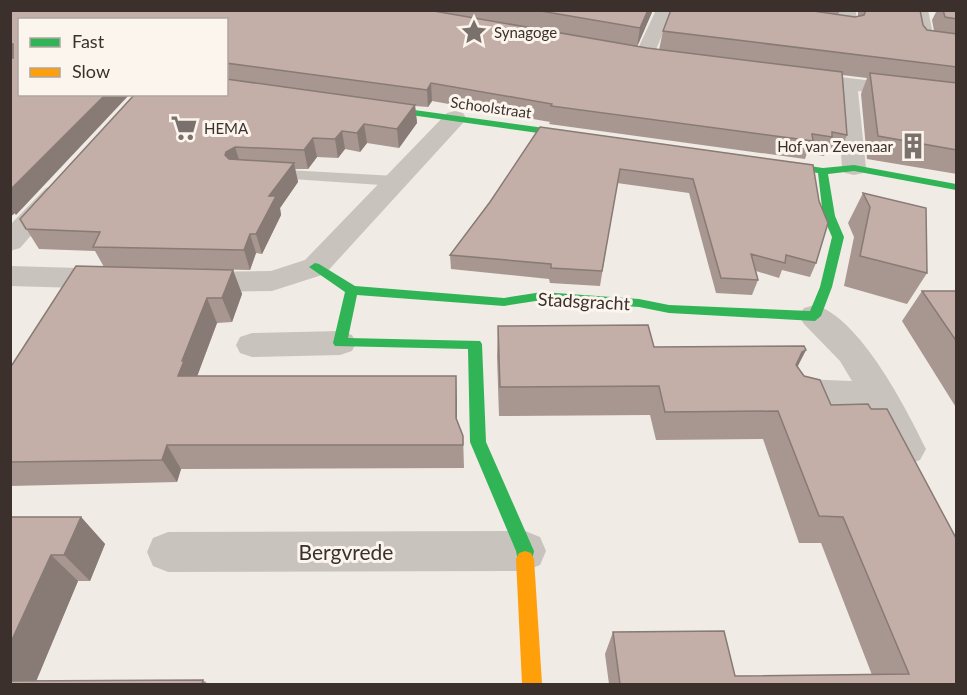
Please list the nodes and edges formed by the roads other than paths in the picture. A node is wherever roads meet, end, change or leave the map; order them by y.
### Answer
1 (665, 10) edge
2 (847, 10) edge
3 (919, 12) edge
4 (773, 13) edge
5 (957, 48) edge
6 (621, 53) edge
7 (644, 57) junction
8 (666, 60) edge
9 (779, 75) edge
10 (848, 84) junction
11 (957, 97) edge
12 (352, 104) edge
13 (454, 118) junction
14 (595, 138) edge
15 (759, 162) edge
16 (854, 168) junction
17 (823, 171) junction
18 (253, 173) edge
19 (67, 180) edge
20 (396, 181) junction
21 (957, 187) edge
22 (10, 242) edge
23 (315, 267) junction
24 (10, 276) edge
25 (71, 278) junction
26 (352, 290) junction
27 (53, 306) edge
28 (815, 316) junction
29 (340, 343) junction
30 (252, 345) dead end
31 (801, 393) edge
32 (879, 395) junction
33 (922, 481) edge
34 (525, 551) junction
35 (168, 552) dead end
36 (532, 684) edge

1 - 7 street
2 - 4 street
3 - 5 street
6 - 7 street
7 - 8 street
9 - 10 street
10 - 11 street
10 - 16 street
12 - 13 street, Schoolstraat
13 - 14 street, Schoolstraat
13 - 20 street
15 - 17 street
16 - 17 street
16 - 21 street
17 - 28 street
18 - 20 lane
19 - 22 street
20 - 23 street
23 - 25 street
23 - 26 street, Stadsgracht
24 - 25 street
25 - 27 street
26 - 28 street, Stadsgracht
26 - 29 street
28 - 32 street
29 - 30 street
29 - 34 street
31 - 32 street
32 - 33 street
34 - 35 street, Bergvrede
34 - 36 street

